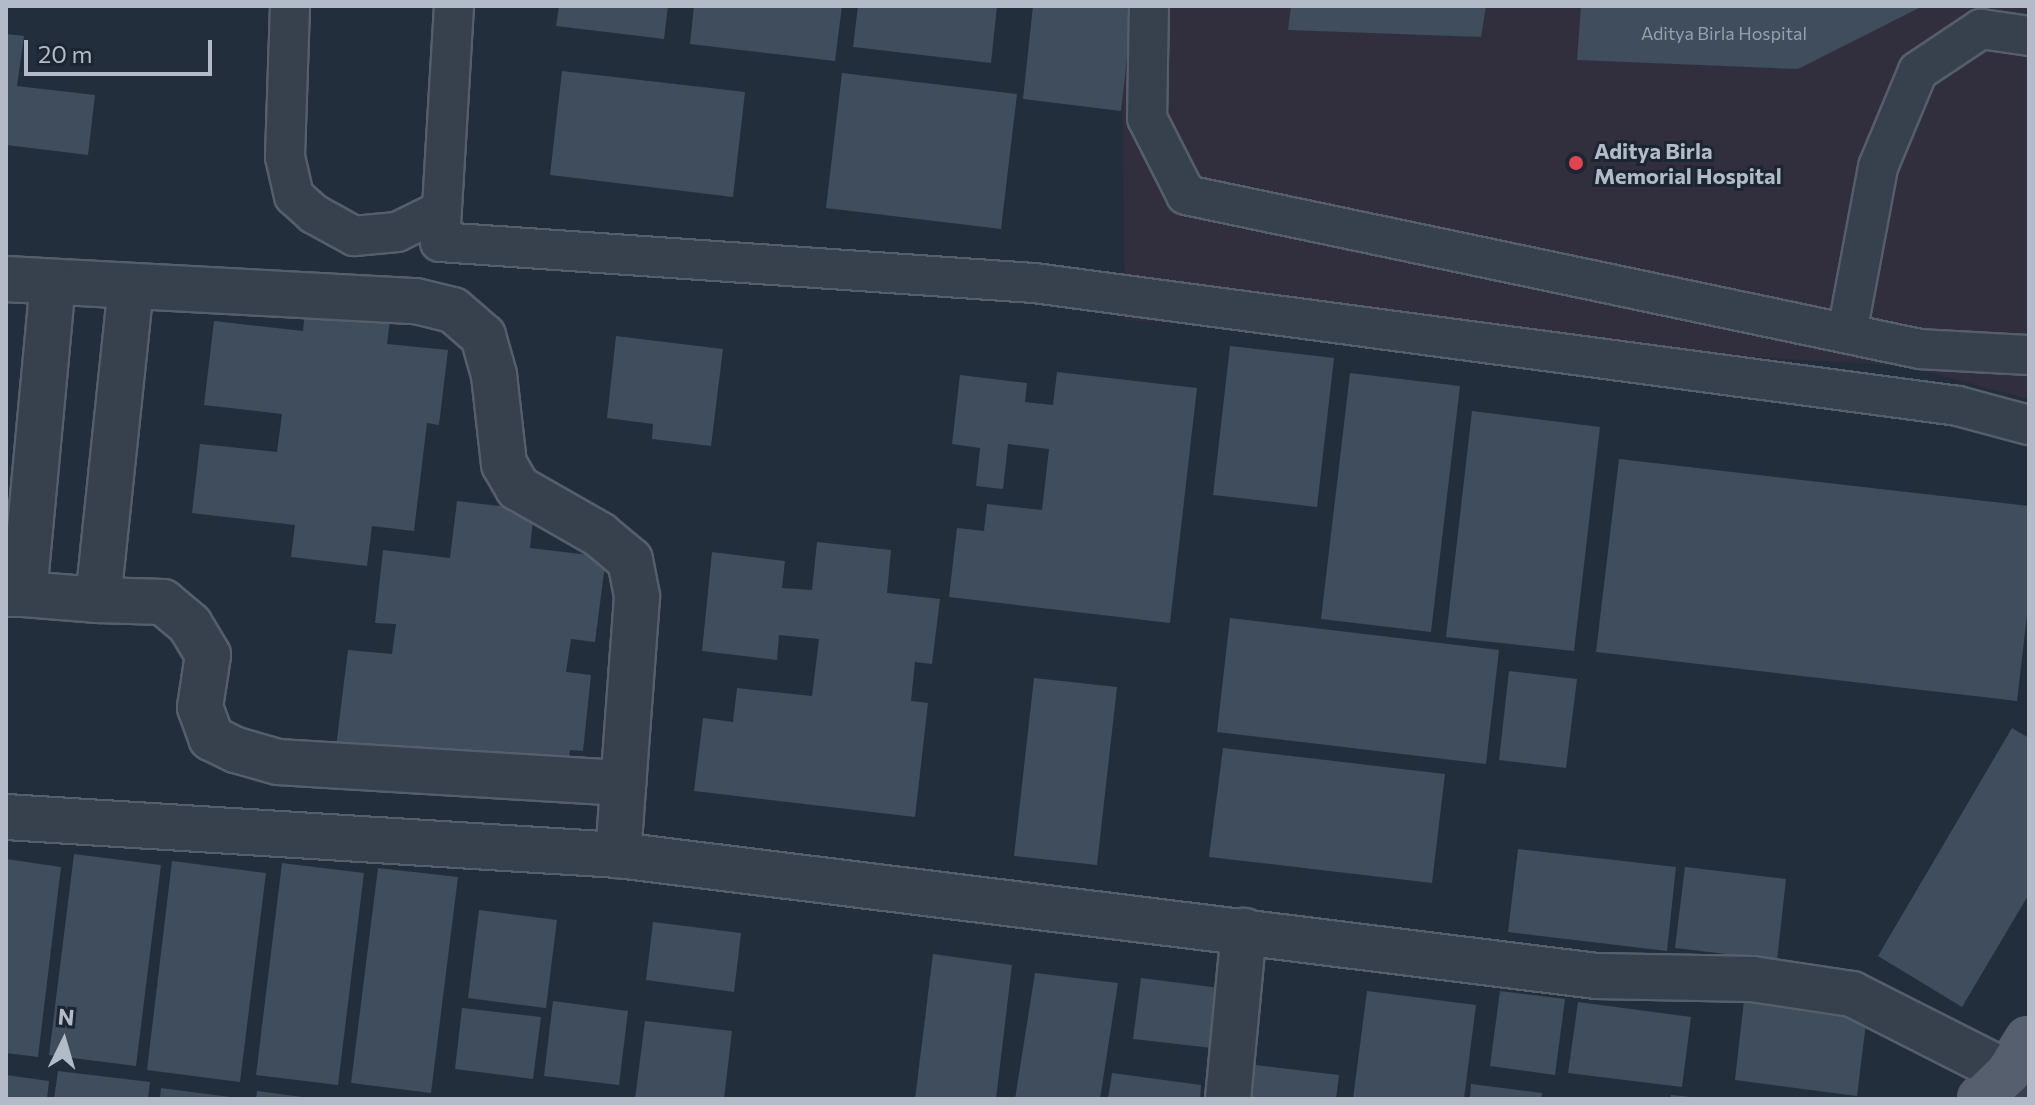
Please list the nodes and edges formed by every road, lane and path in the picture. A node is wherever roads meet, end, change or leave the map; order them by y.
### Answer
1 (290, 6) edge
2 (454, 6) edge
3 (1149, 6) edge
4 (2029, 36) edge
5 (442, 210) junction
6 (6, 279) edge
7 (53, 282) junction
8 (131, 287) junction
9 (1847, 333) junction
10 (2029, 355) edge
11 (2029, 425) edge
12 (15, 594) edge
13 (98, 600) junction
14 (623, 783) junction
15 (6, 817) edge
16 (618, 855) junction
17 (1244, 931) junction
18 (2012, 1075) edge
19 (1228, 1099) edge

1 - 5 lane
2 - 5 lane
3 - 9 lane
4 - 9 lane
5 - 11 lane
6 - 7 street
7 - 8 street
7 - 12 street
8 - 13 street
8 - 14 street
9 - 10 lane
12 - 13 street
13 - 14 street
14 - 16 street
15 - 16 street
16 - 17 street
17 - 18 street
17 - 19 street

